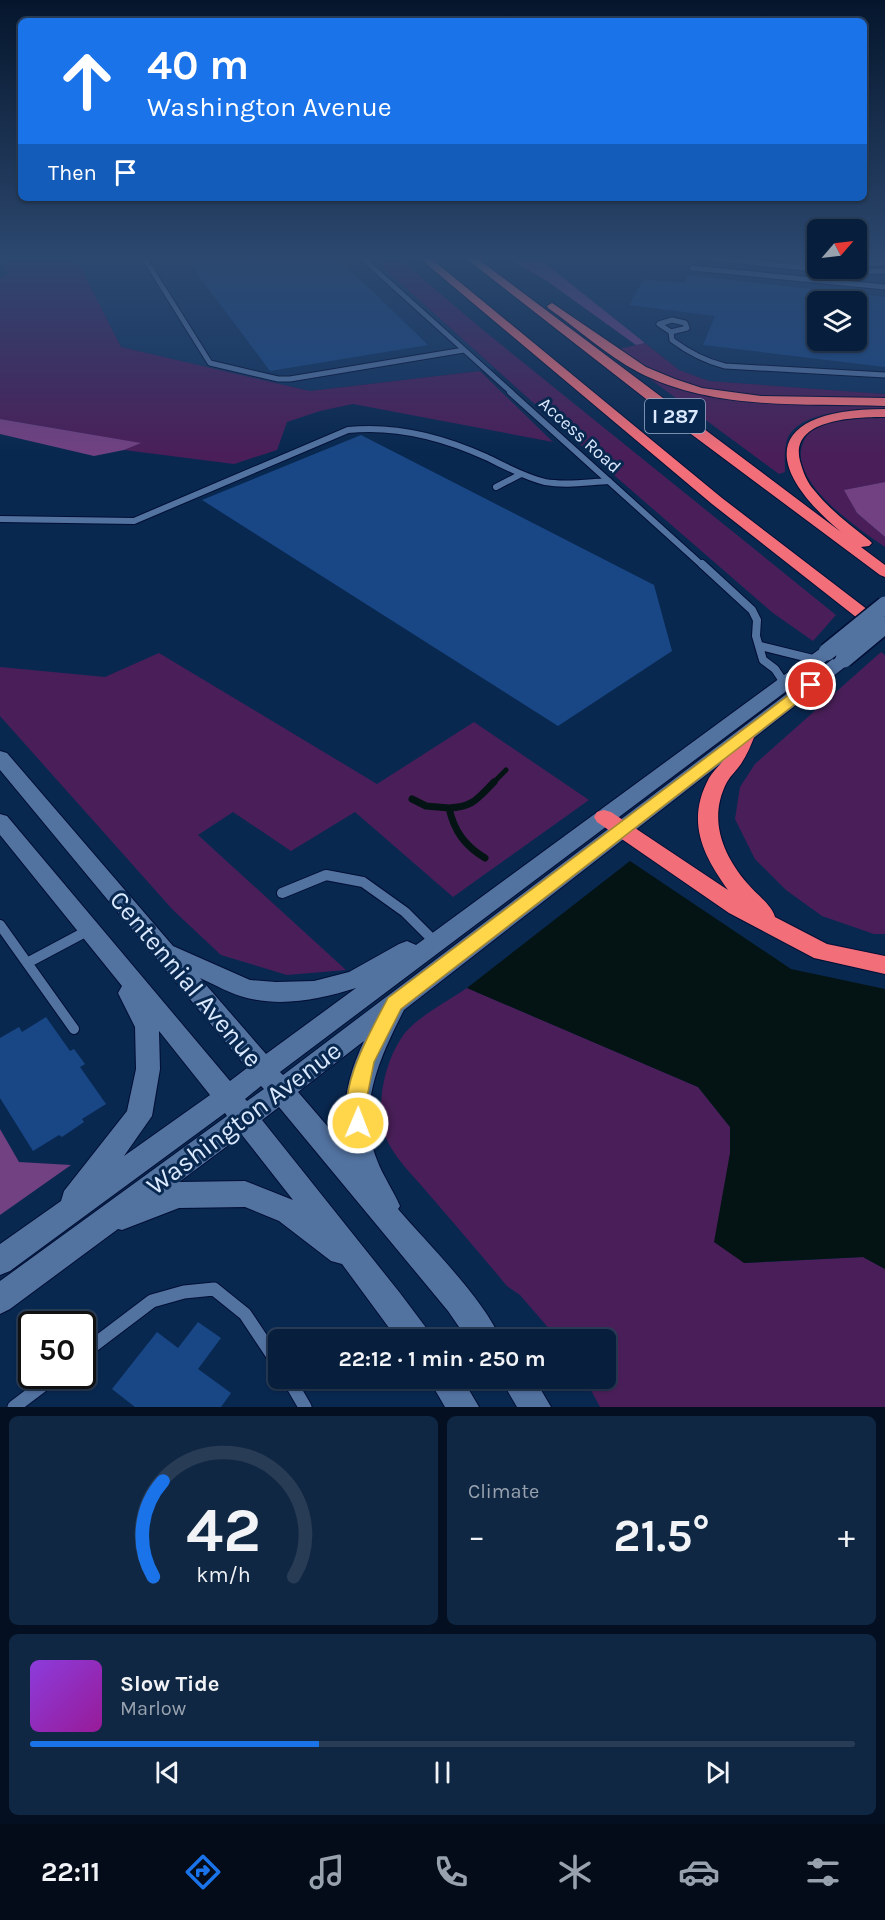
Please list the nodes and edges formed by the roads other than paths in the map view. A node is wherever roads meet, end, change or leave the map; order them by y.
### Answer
1 (184, 322) edge
2 (433, 322) edge
3 (501, 322) edge
4 (554, 322) edge
5 (574, 322) edge
6 (665, 322) edge
7 (677, 322) edge
8 (671, 332) junction
9 (464, 350) junction
10 (885, 375) edge
11 (885, 402) edge
12 (885, 413) edge
13 (522, 474) junction
14 (609, 481) junction
15 (496, 487) dead end
16 (0, 519) edge
17 (885, 558) edge
18 (885, 572) edge
19 (885, 605) edge
20 (885, 626) edge
21 (885, 631) edge
22 (760, 646) junction
23 (829, 657) junction
24 (785, 684) junction
25 (746, 735) junction
26 (1, 760) edge
27 (603, 817) junction
28 (0, 821) edge
29 (622, 829) junction
30 (282, 893) dead end
31 (482, 906) junction
32 (0, 924) edge
33 (780, 929) junction
34 (89, 930) junction
35 (430, 937) junction
36 (164, 952) junction
37 (111, 957) junction
38 (27, 963) junction
39 (885, 965) edge
40 (395, 1004) junction
41 (74, 1029) dead end
42 (264, 1070) junction
43 (281, 1091) junction
44 (226, 1098) junction
45 (245, 1118) junction
46 (61, 1218) junction
47 (98, 1227) junction
48 (398, 1229) junction
49 (0, 1262) edge
50 (362, 1266) junction
51 (0, 1299) edge
52 (408, 1329) edge
53 (478, 1329) edge
54 (96, 1343) edge
55 (268, 1348) edge
56 (38, 1389) edge
57 (294, 1389) edge
58 (451, 1389) edge
59 (523, 1389) edge
60 (14, 1407) edge
61 (305, 1407) edge
62 (463, 1407) edge
63 (535, 1407) edge

1 - 9 lane
2 - 9 lane, Access Road
3 - 21 highway, I 287
4 - 18 highway, I 287
5 - 11 highway
6 - 8 lane
7 - 8 lane
8 - 10 lane
9 - 14 lane, Access Road
12 - 17 highway
13 - 14 lane
13 - 15 lane
13 - 16 lane
14 - 22 lane, Access Road
19 - 23 main road, Washington Avenue, bridge
20 - 23 main road, Washington Avenue, bridge
22 - 23 lane
22 - 24 lane, Access Road
23 - 24 main road, Washington Avenue
23 - 25 main road, Washington Avenue
24 - 27 main road, Washington Avenue
25 - 29 main road, Washington Avenue
25 - 33 highway
26 - 36 main road, Centennial Avenue
27 - 29 highway
27 - 31 main road, Washington Avenue
28 - 34 main road, Centennial Avenue
29 - 33 highway
29 - 40 main road, Washington Avenue
30 - 35 lane
31 - 35 main road
31 - 42 main road, Washington Avenue
32 - 38 lane
33 - 39 highway
34 - 37 main road, Centennial Avenue
34 - 38 lane
35 - 36 main road
36 - 42 main road, Centennial Avenue
37 - 44 main road, Centennial Avenue
37 - 46 main road
38 - 41 lane
40 - 43 main road, Washington Avenue
40 - 48 main road
42 - 43 main road, Centennial Avenue
42 - 44 main road, Washington Avenue
43 - 45 main road, Washington Avenue
43 - 48 main road, Centennial Avenue
44 - 45 main road, Centennial Avenue
44 - 46 main road, Washington Avenue
45 - 47 main road, Washington Avenue
45 - 50 main road, Centennial Avenue
46 - 49 main road, Washington Avenue
47 - 50 main road
47 - 51 main road, Washington Avenue
48 - 53 main road, Centennial Avenue
50 - 52 main road, Centennial Avenue
54 - 55 lane
56 - 60 lane
57 - 61 lane
58 - 62 main road
59 - 63 main road

